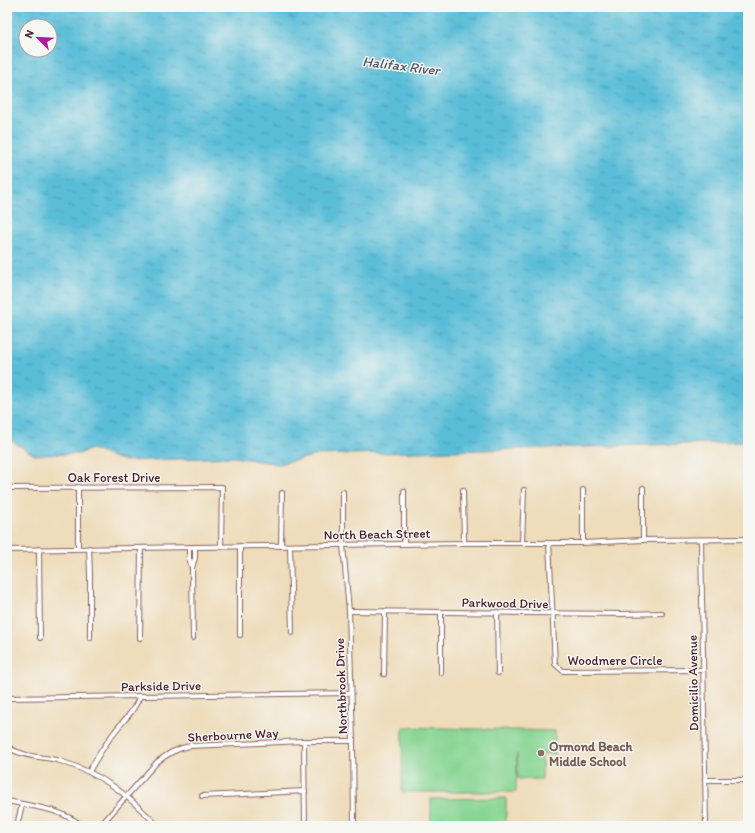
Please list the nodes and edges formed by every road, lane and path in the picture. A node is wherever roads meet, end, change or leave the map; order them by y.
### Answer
1 (7, 488) edge
2 (78, 488) junction
3 (643, 488) dead end
4 (463, 490) dead end
5 (524, 490) dead end
6 (583, 490) dead end
7 (404, 491) dead end
8 (343, 492) dead end
9 (282, 493) dead end
10 (643, 540) junction
11 (701, 540) junction
12 (748, 540) edge
13 (464, 543) junction
14 (522, 543) junction
15 (549, 543) junction
16 (404, 544) junction
17 (583, 544) junction
18 (343, 545) junction
19 (240, 546) junction
20 (281, 546) junction
21 (290, 546) junction
22 (189, 547) junction
23 (196, 547) junction
24 (222, 547) junction
25 (78, 548) junction
26 (89, 548) junction
27 (141, 548) junction
28 (39, 549) junction
29 (7, 550) edge
30 (192, 568) junction
31 (349, 611) junction
32 (385, 611) junction
33 (441, 612) junction
34 (497, 612) junction
35 (552, 613) junction
36 (662, 613) dead end
37 (292, 633) dead end
38 (240, 636) dead end
39 (40, 638) dead end
40 (90, 638) dead end
41 (140, 638) dead end
42 (193, 638) dead end
43 (703, 670) junction
44 (441, 673) dead end
45 (498, 673) dead end
46 (384, 674) dead end
47 (351, 693) junction
48 (140, 696) junction
49 (7, 698) edge
50 (353, 741) junction
51 (304, 742) junction
52 (7, 746) edge
53 (89, 772) junction
54 (706, 780) junction
55 (748, 780) edge
56 (305, 791) junction
57 (127, 796) junction
58 (202, 796) dead end
59 (7, 801) edge
60 (22, 804) junction
61 (17, 826) edge
62 (83, 826) edge
63 (100, 826) edge
64 (158, 826) edge
65 (305, 826) edge
66 (354, 826) edge
67 (706, 826) edge

1 - 2 street, Oak Forest Drive
2 - 24 street, Oak Forest Drive
2 - 25 street
3 - 10 street
4 - 13 street
5 - 14 street
6 - 17 street
7 - 16 street
8 - 18 street, Northbrook Drive
9 - 20 street
10 - 11 street, North Beach Street
10 - 17 street, North Beach Street
11 - 12 street, North Beach Street
11 - 43 street, Domicilio Avenue
13 - 14 street, North Beach Street
13 - 16 street, North Beach Street
14 - 15 street, North Beach Street
15 - 17 street, North Beach Street
15 - 35 street, Woodmere Circle
16 - 18 street, North Beach Street
18 - 21 street, North Beach Street
18 - 31 street, Northbrook Drive
19 - 20 street, North Beach Street
19 - 24 street, North Beach Street
19 - 38 street
20 - 21 street, North Beach Street
21 - 37 street
22 - 23 street, North Beach Street
22 - 27 street, North Beach Street
22 - 30 street
23 - 24 street, North Beach Street
23 - 30 street
25 - 26 street, North Beach Street
25 - 28 street, North Beach Street
26 - 27 street, North Beach Street
26 - 40 street
27 - 41 street
28 - 29 street, North Beach Street
28 - 39 street
30 - 42 street
31 - 32 street, Parkwood Drive
31 - 47 street, Northbrook Drive
32 - 33 street, Parkwood Drive
32 - 46 street
33 - 34 street, Parkwood Drive
33 - 44 street
34 - 35 street, Parkwood Drive
34 - 45 street
35 - 36 street, Parkwood Drive
35 - 43 street, Woodmere Circle
43 - 54 street, Domicilio Avenue
47 - 48 street, Parkside Drive
47 - 50 street, Northbrook Drive
48 - 49 street, Parkside Drive
48 - 53 street
50 - 51 street, Sherbourne Way
50 - 66 street, Northbrook Drive
51 - 56 street
51 - 57 street, Sherbourne Way
52 - 53 street
53 - 57 street
54 - 55 street
54 - 67 street, Domicilio Avenue
56 - 58 street
56 - 65 street
57 - 63 street, Sherbourne Way
57 - 64 street
59 - 60 street
60 - 61 street
60 - 62 street

